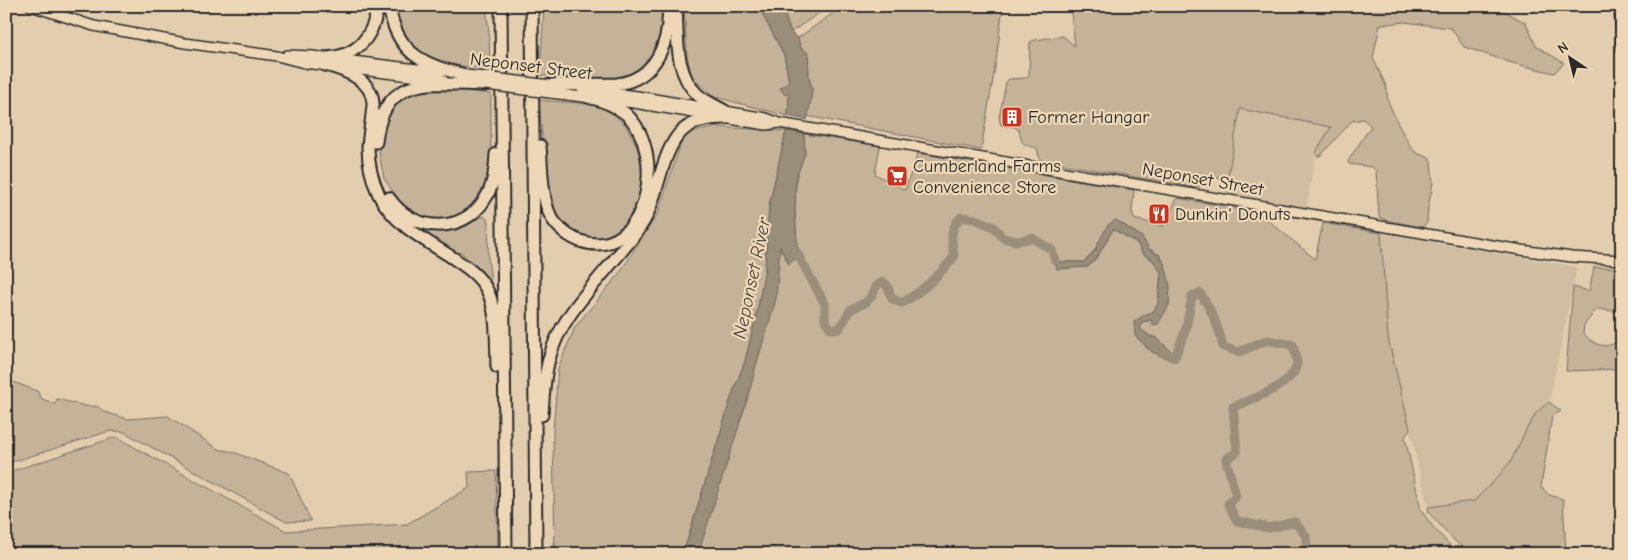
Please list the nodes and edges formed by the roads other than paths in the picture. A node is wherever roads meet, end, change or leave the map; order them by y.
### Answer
1 (31, 6) edge
2 (378, 6) edge
3 (389, 6) edge
4 (494, 6) edge
5 (501, 6) edge
6 (532, 6) edge
7 (538, 6) edge
8 (668, 6) edge
9 (676, 6) edge
10 (1619, 6) edge
11 (532, 32) junction
12 (1622, 49) edge
13 (502, 60) junction
14 (324, 62) junction
15 (462, 74) junction
16 (485, 81) junction
17 (550, 89) junction
18 (533, 94) junction
19 (588, 97) junction
20 (726, 115) junction
21 (502, 123) junction
22 (1622, 260) edge
23 (505, 427) junction
24 (536, 467) junction
25 (506, 554) edge
26 (536, 554) edge

1 - 14 main road, Neponset Street
2 - 14 highway
3 - 15 highway
4 - 13 highway
5 - 13 highway
6 - 11 highway
7 - 11 highway
8 - 17 highway
9 - 20 highway
10 - 12 main road
11 - 18 highway
13 - 21 highway
14 - 15 main road, Neponset Street
14 - 16 main road, Neponset Street
14 - 23 highway
15 - 16 main road, Neponset Street
16 - 17 main road, Neponset Street, bridge
16 - 21 highway
17 - 19 main road, Neponset Street
17 - 20 main road, Neponset Street
18 - 19 highway
18 - 24 highway
19 - 20 main road, Neponset Street
20 - 22 main road, Neponset Street
20 - 24 highway
21 - 23 highway
23 - 25 highway
24 - 26 highway

